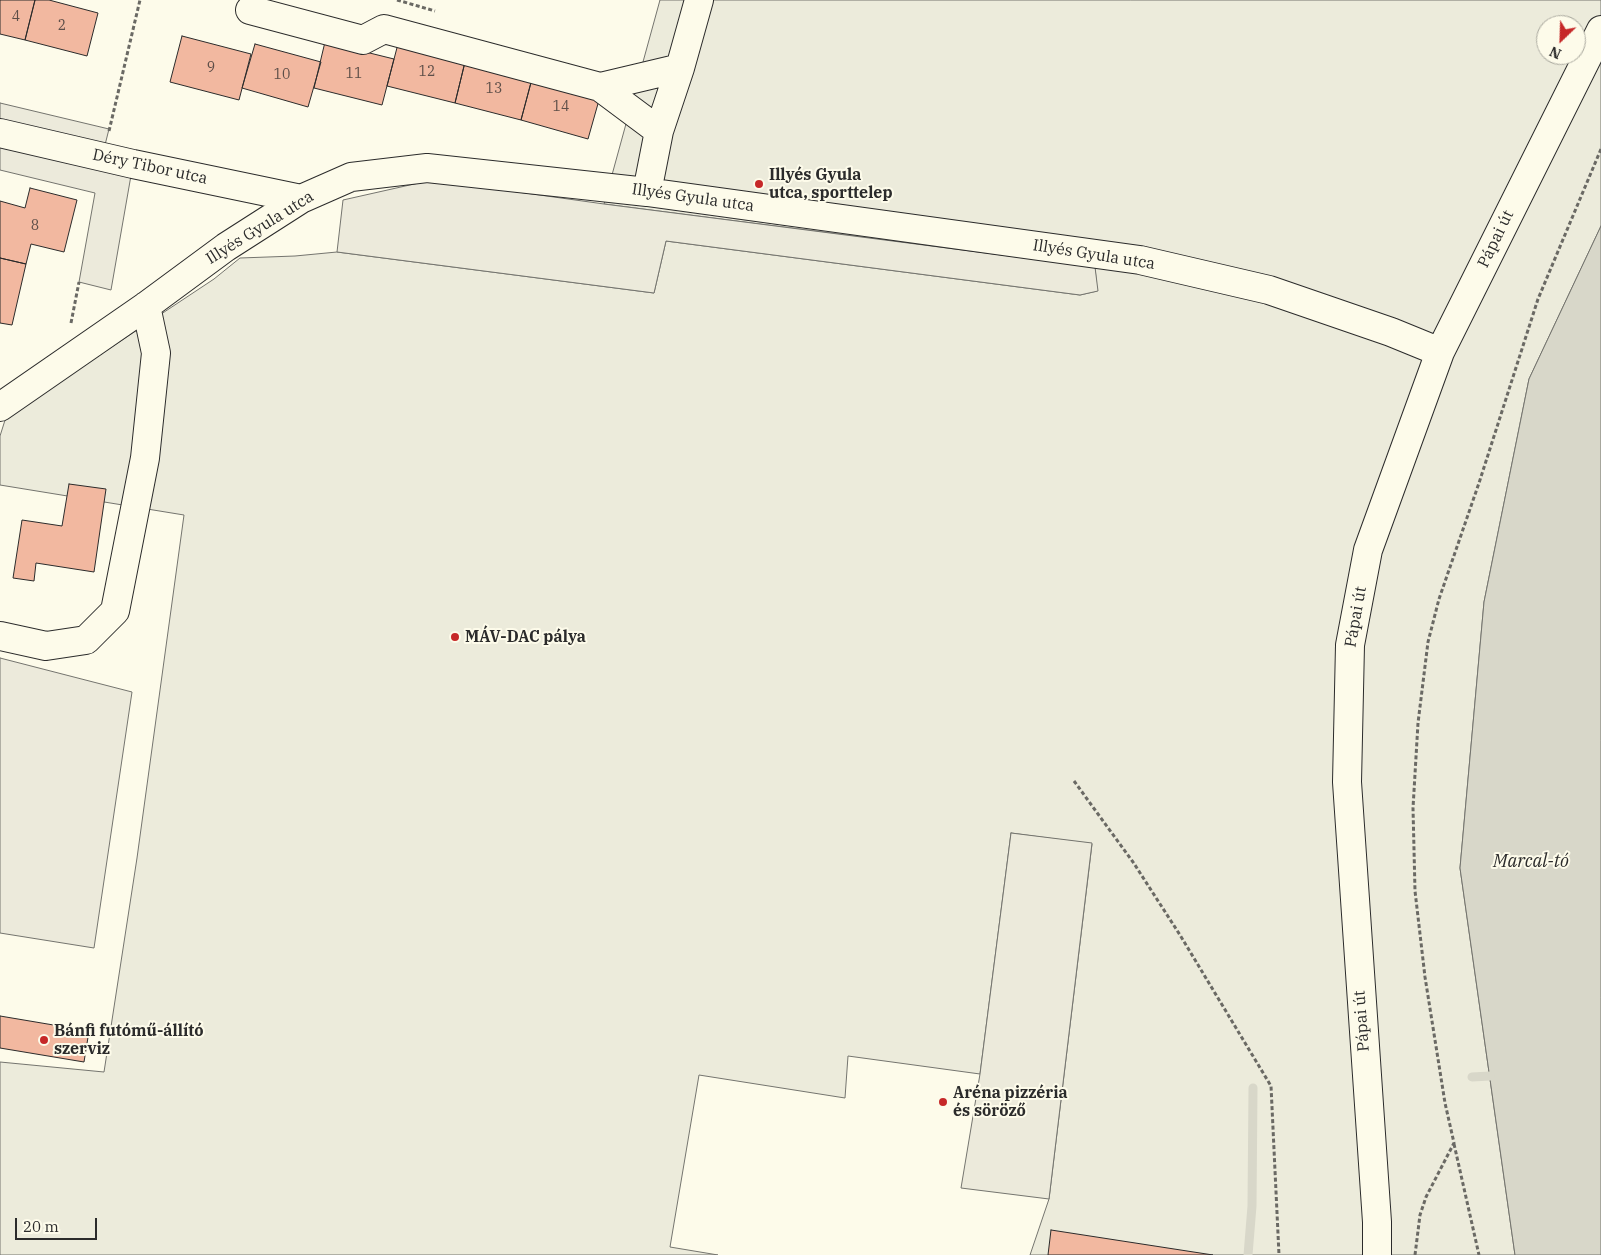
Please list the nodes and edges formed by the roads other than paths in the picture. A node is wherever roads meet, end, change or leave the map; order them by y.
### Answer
1 (700, 0) edge
2 (250, 10) dead end
3 (1601, 30) edge
4 (680, 68) junction
5 (600, 86) junction
6 (659, 131) junction
7 (0, 133) edge
8 (647, 192) junction
9 (301, 199) junction
10 (146, 306) junction
11 (1440, 352) junction
12 (0, 406) edge
13 (0, 636) edge
14 (1377, 1255) edge

1 - 4 street
2 - 5 street
3 - 11 street, Pápai út
4 - 5 street
4 - 6 street
5 - 6 street
6 - 8 street
7 - 9 street, Déry Tibor utca
8 - 9 street, Illyés Gyula utca
8 - 11 street, Illyés Gyula utca
9 - 10 street, Illyés Gyula utca
10 - 12 street, Illyés Gyula utca
10 - 13 street
11 - 14 street, Pápai út

